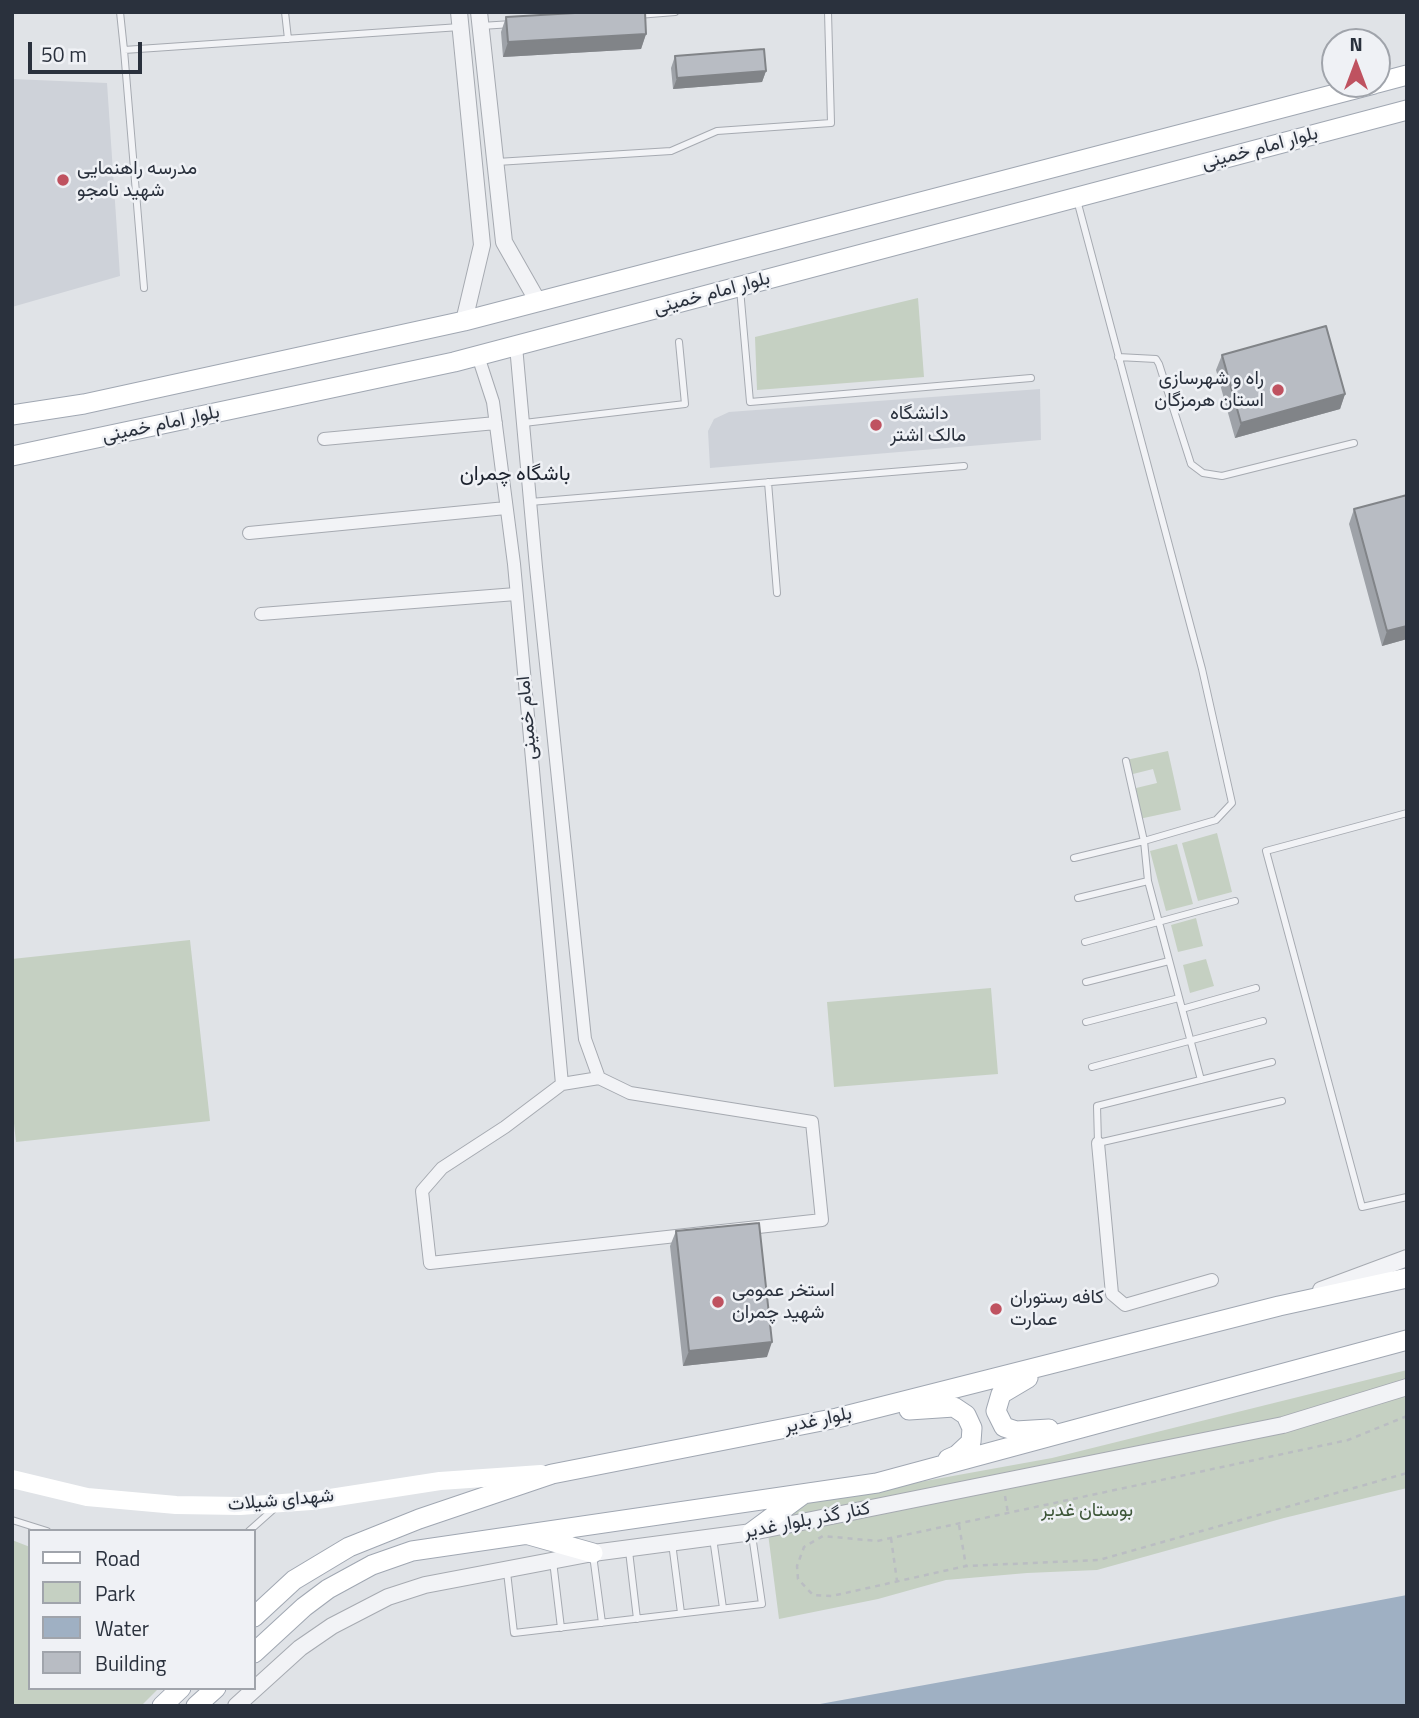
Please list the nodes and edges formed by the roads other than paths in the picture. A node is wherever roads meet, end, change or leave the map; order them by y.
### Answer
1 (120, 12) edge
2 (285, 12) edge
3 (675, 12) edge
4 (828, 12) edge
5 (653, 13) edge
6 (627, 16) edge
7 (480, 19) edge
8 (459, 20) edge
9 (520, 23) edge
10 (288, 39) junction
11 (124, 50) junction
12 (1323, 98) edge
13 (1407, 110) edge
14 (494, 162) junction
15 (474, 163) junction
16 (1066, 166) junction
17 (1077, 198) junction
18 (740, 287) junction
19 (144, 288) dead end
20 (537, 300) junction
21 (464, 321) junction
22 (679, 342) dead end
23 (516, 346) junction
24 (478, 356) junction
25 (1118, 356) junction
26 (1031, 378) dead end
27 (12, 415) edge
28 (496, 423) junction
29 (522, 423) junction
30 (324, 439) dead end
31 (1354, 443) dead end
32 (524, 444) junction
33 (499, 447) junction
34 (12, 456) edge
35 (964, 466) dead end
36 (768, 482) junction
37 (530, 502) junction
38 (506, 508) junction
39 (249, 533) dead end
40 (536, 567) junction
41 (514, 569) junction
42 (777, 593) dead end
43 (516, 594) junction
44 (261, 614) dead end
45 (545, 663) junction
46 (523, 665) junction
47 (1126, 761) dead end
48 (557, 765) junction
49 (533, 769) junction
50 (1407, 813) edge
51 (1143, 841) junction
52 (1074, 858) dead end
53 (568, 864) junction
54 (542, 867) junction
55 (1148, 881) junction
56 (1078, 898) dead end
57 (1235, 901) dead end
58 (1158, 922) junction
59 (1085, 942) dead end
60 (577, 960) junction
61 (1169, 961) junction
62 (552, 963) junction
63 (1086, 982) dead end
64 (1256, 988) dead end
65 (1179, 998) junction
66 (1182, 1009) junction
67 (1263, 1021) dead end
68 (1086, 1022) dead end
69 (1190, 1041) junction
70 (1272, 1062) dead end
71 (1092, 1067) dead end
72 (599, 1078) junction
73 (1200, 1080) junction
74 (562, 1084) junction
75 (1282, 1101) dead end
76 (1098, 1143) junction
77 (1407, 1197) edge
78 (1407, 1258) edge
79 (1407, 1278) edge
80 (1212, 1280) dead end
81 (1279, 1306) junction
82 (1407, 1340) edge
83 (1088, 1356) junction
84 (1407, 1387) edge
85 (855, 1414) junction
86 (1111, 1420) junction
87 (552, 1474) junction
88 (12, 1479) edge
89 (877, 1483) junction
90 (804, 1493) junction
91 (279, 1505) junction
92 (12, 1520) edge
93 (41, 1529) edge
94 (250, 1529) edge
95 (752, 1532) junction
96 (521, 1533) junction
97 (712, 1537) junction
98 (672, 1543) junction
99 (629, 1548) junction
100 (593, 1553) junction
101 (552, 1561) junction
102 (507, 1570) junction
103 (723, 1608) junction
104 (681, 1613) junction
105 (256, 1615) edge
106 (637, 1619) junction
107 (602, 1623) junction
108 (561, 1628) junction
109 (256, 1651) edge
110 (256, 1688) edge
111 (179, 1690) edge
112 (214, 1690) edge
113 (254, 1690) edge
114 (162, 1706) edge
115 (196, 1706) edge
116 (236, 1706) edge

1 - 11 lane
2 - 10 lane
3 - 5 lane
4 - 14 lane
5 - 6 lane
7 - 8 street
7 - 9 lane
7 - 14 street
8 - 10 lane
8 - 15 street
10 - 11 lane
11 - 19 lane
12 - 16 main road, بلوار امام خمینی
13 - 17 main road, بلوار امام خمینی
14 - 15 street
14 - 20 street
15 - 21 street
16 - 17 main road
16 - 20 main road, بلوار امام خمینی
17 - 18 main road, بلوار امام خمینی
17 - 25 lane
18 - 23 main road, بلوار امام خمینی
18 - 26 lane
20 - 21 main road, بلوار امام خمینی
21 - 27 main road, بلوار امام خمینی
22 - 29 lane
23 - 24 main road, بلوار امام خمینی
23 - 29 street
24 - 28 street, امام خمینی
24 - 34 main road, بلوار امام خمینی
25 - 31 lane
25 - 51 lane
28 - 30 street
28 - 33 street, امام خمینی
29 - 32 street
32 - 33 street
32 - 37 street
33 - 38 street, امام خمینی
35 - 36 lane
36 - 37 lane
36 - 42 lane
37 - 40 street
38 - 39 street
38 - 41 street, امام خمینی
40 - 41 street
40 - 45 street
41 - 43 street, امام خمینی
43 - 44 street
43 - 46 street, امام خمینی
45 - 46 street
45 - 48 street
46 - 49 street, امام خمینی
47 - 51 lane
48 - 49 street
48 - 53 street
49 - 54 street, امام خمینی
50 - 77 lane
51 - 52 lane
51 - 55 lane
53 - 54 street
53 - 60 street
54 - 62 street, امام خمینی
55 - 56 lane
55 - 58 lane
57 - 58 lane
58 - 59 lane
58 - 61 lane
60 - 62 street
60 - 72 street
61 - 63 lane
61 - 65 lane
62 - 74 street, امام خمینی
64 - 66 lane
65 - 66 lane
65 - 68 lane
66 - 69 lane
67 - 69 lane
69 - 71 lane
69 - 73 lane
70 - 73 lane
72 - 74 street
72 - 74 street
73 - 76 lane
75 - 76 lane
76 - 80 street
78 - 81 street
79 - 81 main road, بلوار غدیر
81 - 83 main road, بلوار غدیر
82 - 86 main road
83 - 85 main road, بلوار غدیر
83 - 86 main road
84 - 95 street, کنار گذر بلوار غدیر
85 - 87 main road, بلوار غدیر
85 - 89 main road
86 - 89 main road
87 - 91 main road, شهدای شیلات
87 - 105 main road, بلوار غدیر
88 - 91 main road, شهدای شیلات
89 - 90 main road
90 - 95 main road
90 - 96 main road
91 - 94 lane
92 - 93 lane
95 - 97 street, کنار گذر بلوار غدیر
95 - 103 lane
96 - 100 main road
96 - 109 main road
97 - 98 street, کنار گذر بلوار غدیر
97 - 103 lane
98 - 99 street, کنار گذر بلوار غدیر
98 - 104 lane
99 - 100 street, کنار گذر بلوار غدیر
99 - 106 lane
100 - 101 street, کنار گذر بلوار غدیر
100 - 107 lane
101 - 102 street, کنار گذر بلوار غدیر
101 - 108 lane
102 - 108 lane
102 - 110 street, کنار گذر بلوار غدیر
103 - 104 lane
104 - 106 lane
106 - 107 lane
107 - 108 lane
111 - 114 main road
112 - 115 main road
113 - 116 street, کنار گذر بلوار غدیر

